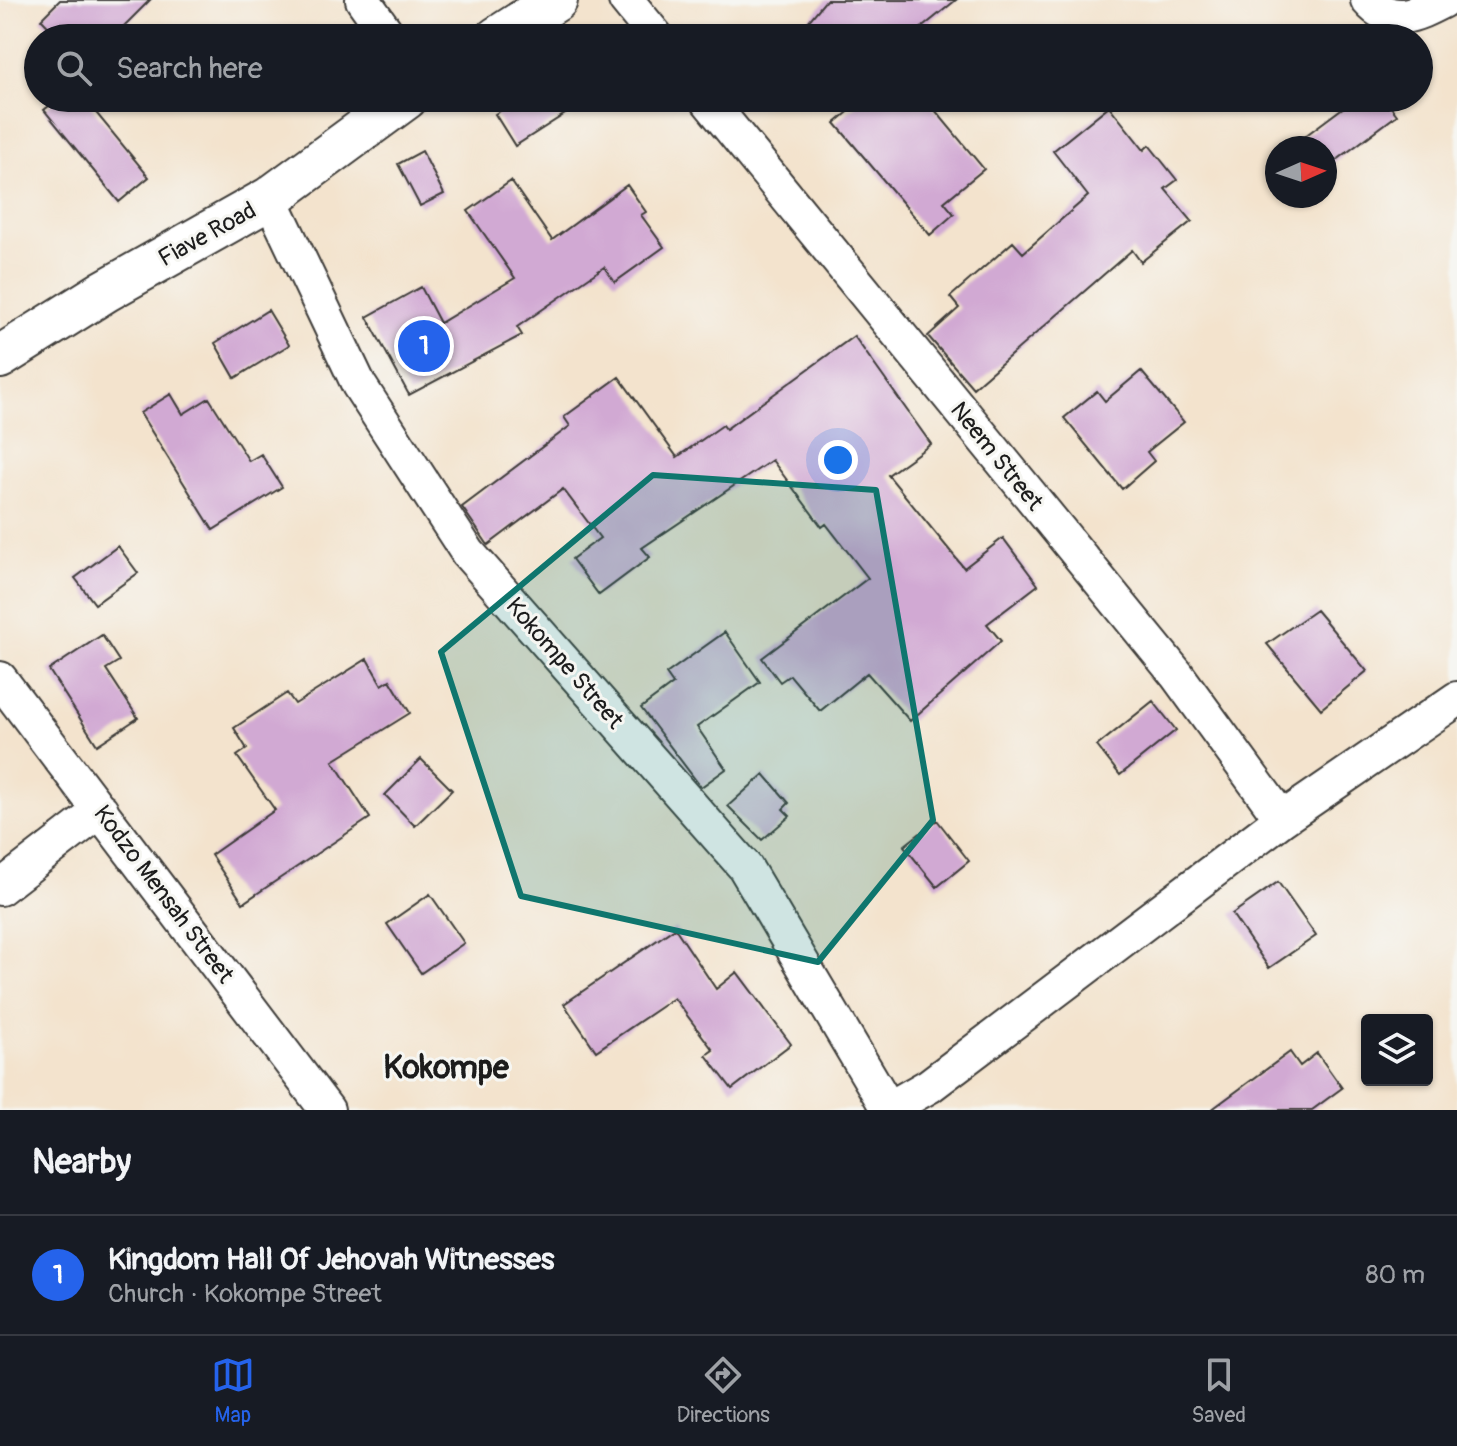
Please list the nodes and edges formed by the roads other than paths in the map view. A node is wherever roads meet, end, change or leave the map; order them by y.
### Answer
1 (363, 0) edge
2 (556, 0) edge
3 (626, 0) edge
4 (1368, 0) edge
5 (1442, 1) edge
6 (380, 24) edge
7 (519, 24) edge
8 (646, 24) edge
9 (387, 112) edge
10 (717, 112) edge
11 (270, 198) junction
12 (0, 357) edge
13 (0, 679) edge
14 (1457, 699) edge
15 (101, 810) junction
16 (1282, 819) junction
17 (0, 888) edge
18 (319, 1107) edge
19 (888, 1110) edge

1 - 6 street
2 - 7 street
3 - 8 street
4 - 5 street
9 - 11 street, Fiave Road
10 - 16 street, Neem Street
11 - 12 street, Fiave Road
11 - 19 street, Kokompe Street
13 - 15 street, Kodzo Mensah Street
14 - 16 street
15 - 17 street
15 - 18 street, Kodzo Mensah Street
16 - 19 street

